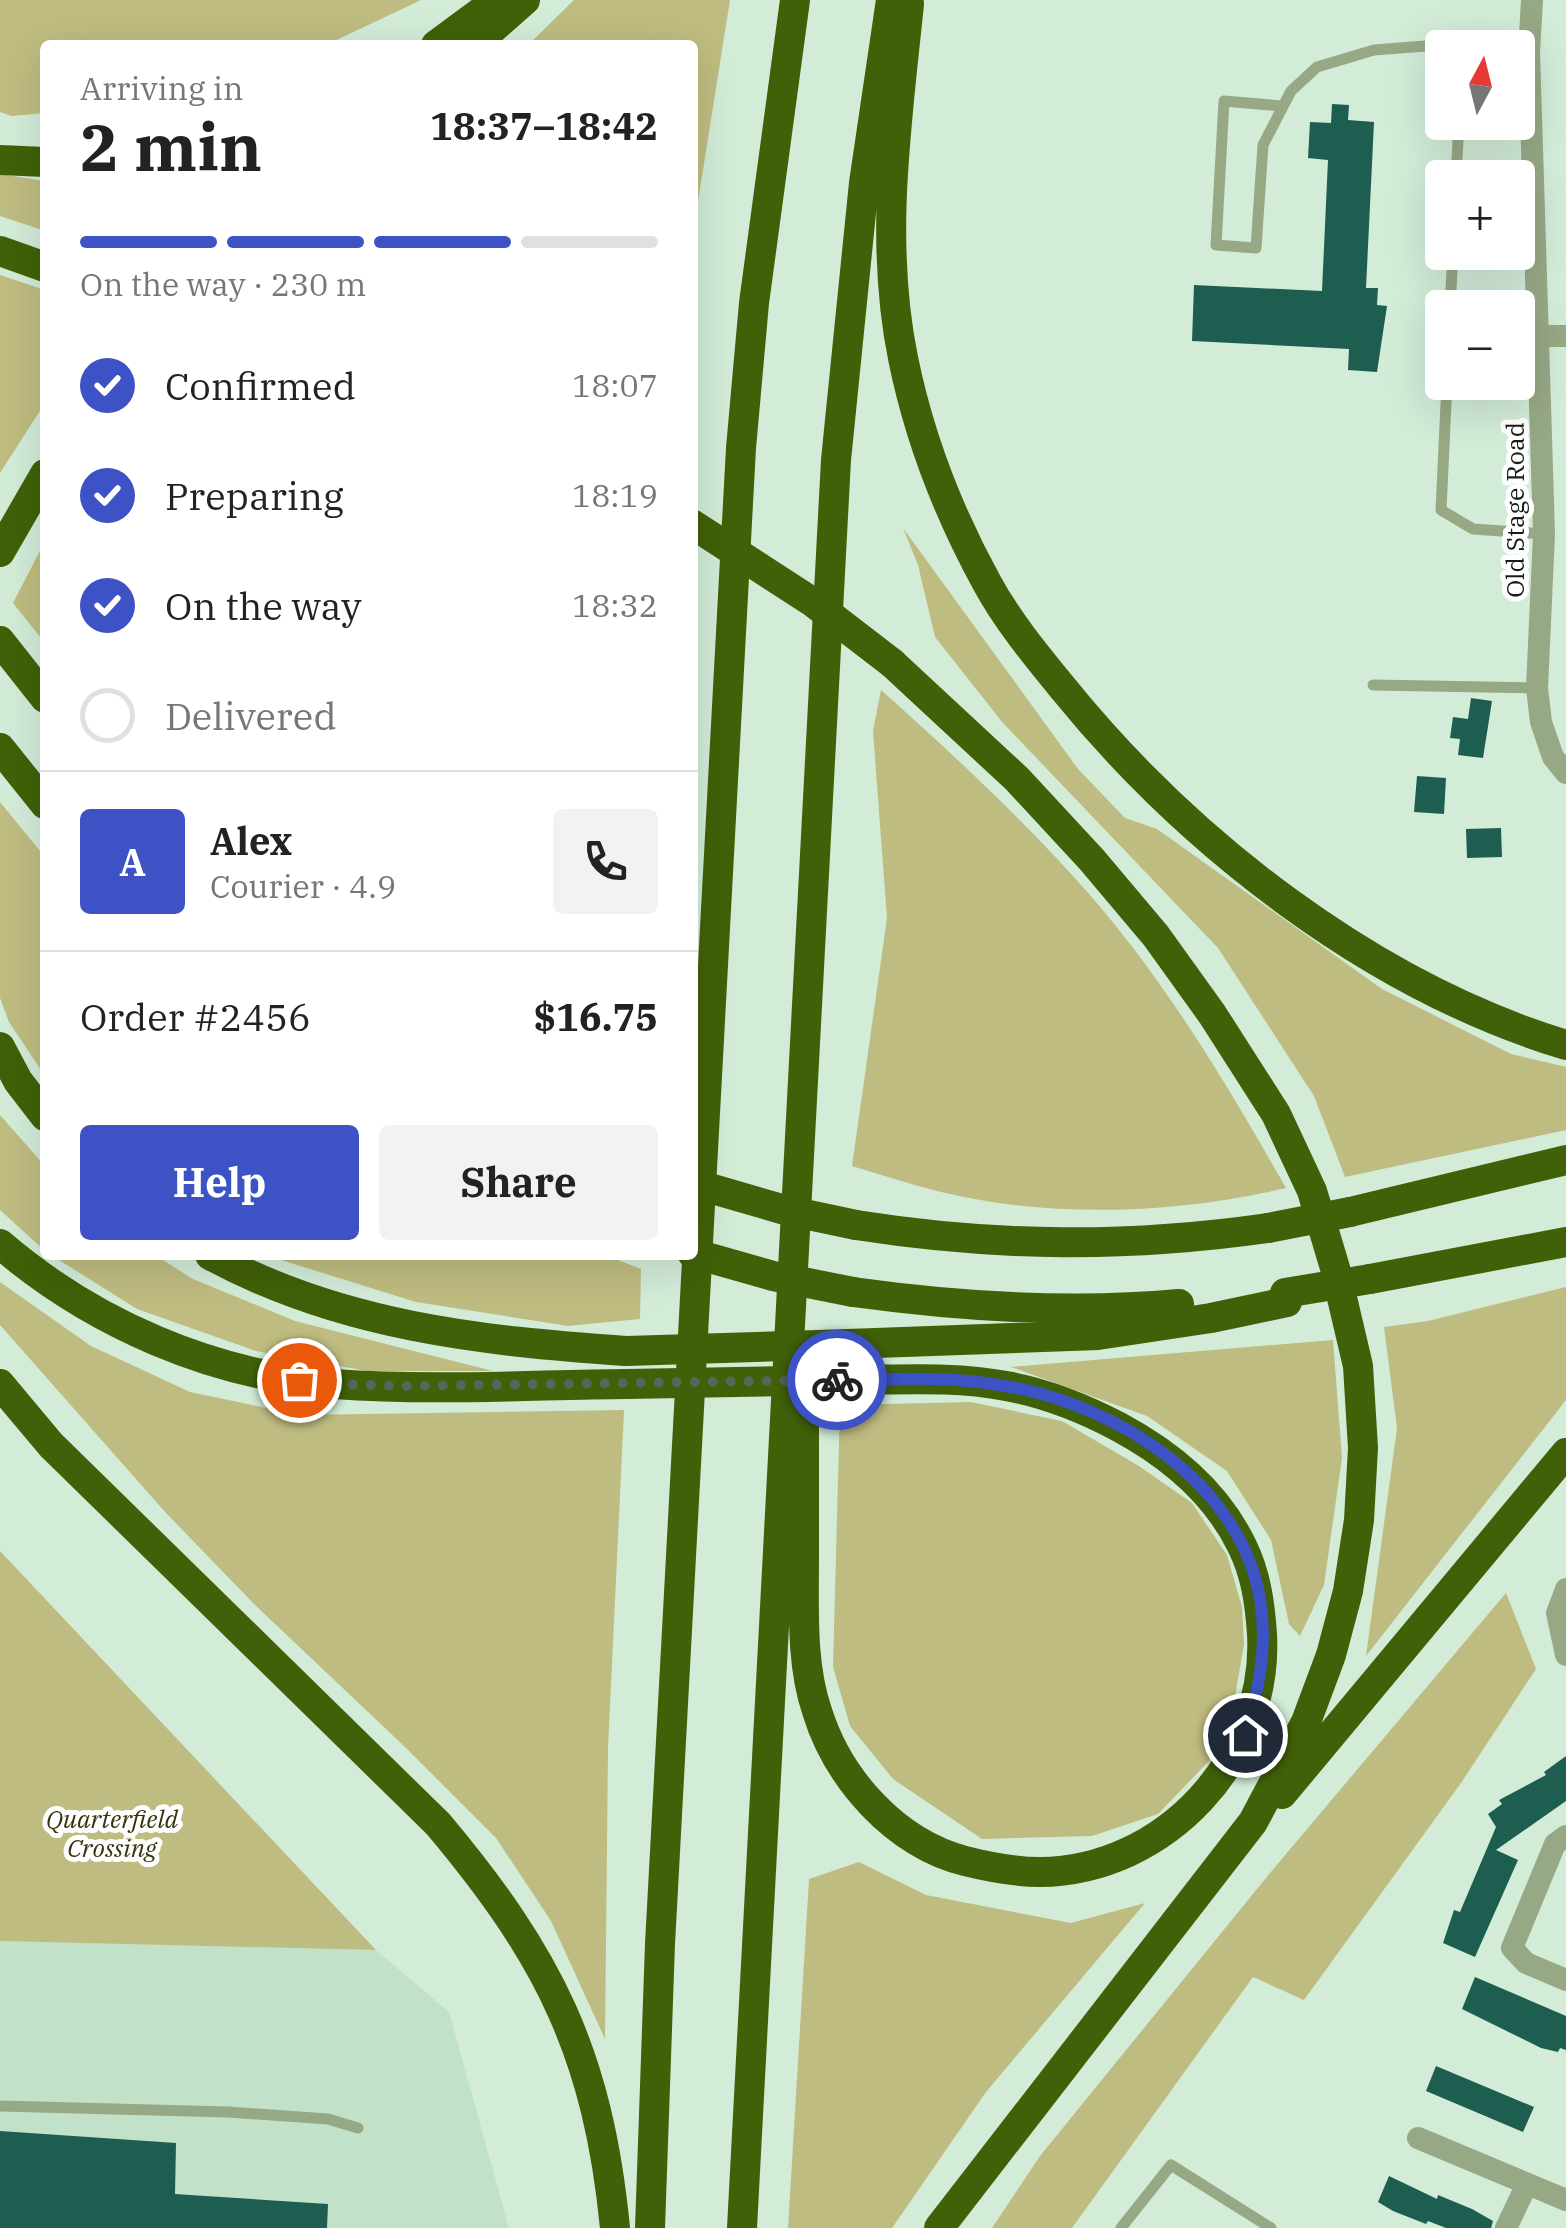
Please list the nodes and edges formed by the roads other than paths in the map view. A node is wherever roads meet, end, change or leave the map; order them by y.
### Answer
1 (497, 0) edge
2 (525, 0) edge
3 (795, 0) edge
4 (891, 0) edge
5 (909, 0) edge
6 (1532, 0) edge
7 (1527, 30) edge
8 (443, 40) edge
9 (480, 40) edge
10 (1425, 48) edge
11 (1282, 106) junction
12 (1528, 140) edge
13 (0, 160) edge
14 (40, 162) edge
15 (0, 251) edge
16 (40, 264) edge
17 (1540, 336) junction
18 (1566, 336) edge
19 (1446, 400) edge
20 (40, 483) edge
21 (698, 528) edge
22 (1544, 534) junction
23 (0, 552) edge
24 (5, 647) edge
25 (1373, 686) dead end
26 (1537, 688) junction
27 (40, 692) edge
28 (0, 748) edge
29 (1566, 774) edge
30 (40, 798) edge
31 (805, 1022) junction
32 (1566, 1046) edge
33 (0, 1047) edge
34 (40, 1110) edge
35 (1566, 1160) edge
36 (698, 1185) edge
37 (1566, 1242) edge
38 (0, 1244) edge
39 (698, 1256) edge
40 (219, 1260) edge
41 (689, 1260) edge
42 (1286, 1297) junction
43 (0, 1384) edge
44 (1566, 1454) edge
45 (682, 1566) junction
46 (1566, 1589) edge
47 (1566, 1655) edge
48 (1562, 1846) edge
49 (1188, 1908) junction
50 (1566, 1980) edge
51 (0, 2106) edge
52 (358, 2128) dead end
53 (1418, 2138) dead end
54 (1526, 2184) junction
55 (1566, 2200) edge
56 (615, 2228) edge
57 (650, 2228) edge
58 (742, 2228) edge
59 (939, 2228) edge
60 (1121, 2228) edge
61 (1271, 2228) edge
62 (1506, 2228) edge

1 - 8 highway
2 - 9 highway
3 - 45 highway
4 - 31 highway
5 - 32 highway
6 - 7 street, Old Stage Road
10 - 11 lane
11 - 11 lane
12 - 17 street, Old Stage Road
13 - 14 highway
15 - 16 highway
17 - 18 street
17 - 22 street, Old Stage Road
19 - 22 lane
20 - 23 highway
21 - 49 highway, bridge
22 - 26 street, Old Stage Road
24 - 27 highway
25 - 26 lane
26 - 29 street, Old Stage Road
28 - 30 highway
31 - 38 highway, bridge
31 - 58 highway
33 - 34 highway
35 - 36 highway, bridge
37 - 42 highway, bridge
39 - 42 highway, bridge
40 - 42 highway, bridge
41 - 45 highway
43 - 56 highway
44 - 49 highway
45 - 57 highway
46 - 47 street
48 - 50 street
49 - 59 highway
51 - 52 lane
53 - 54 street
54 - 55 street
54 - 62 street
60 - 61 lane

